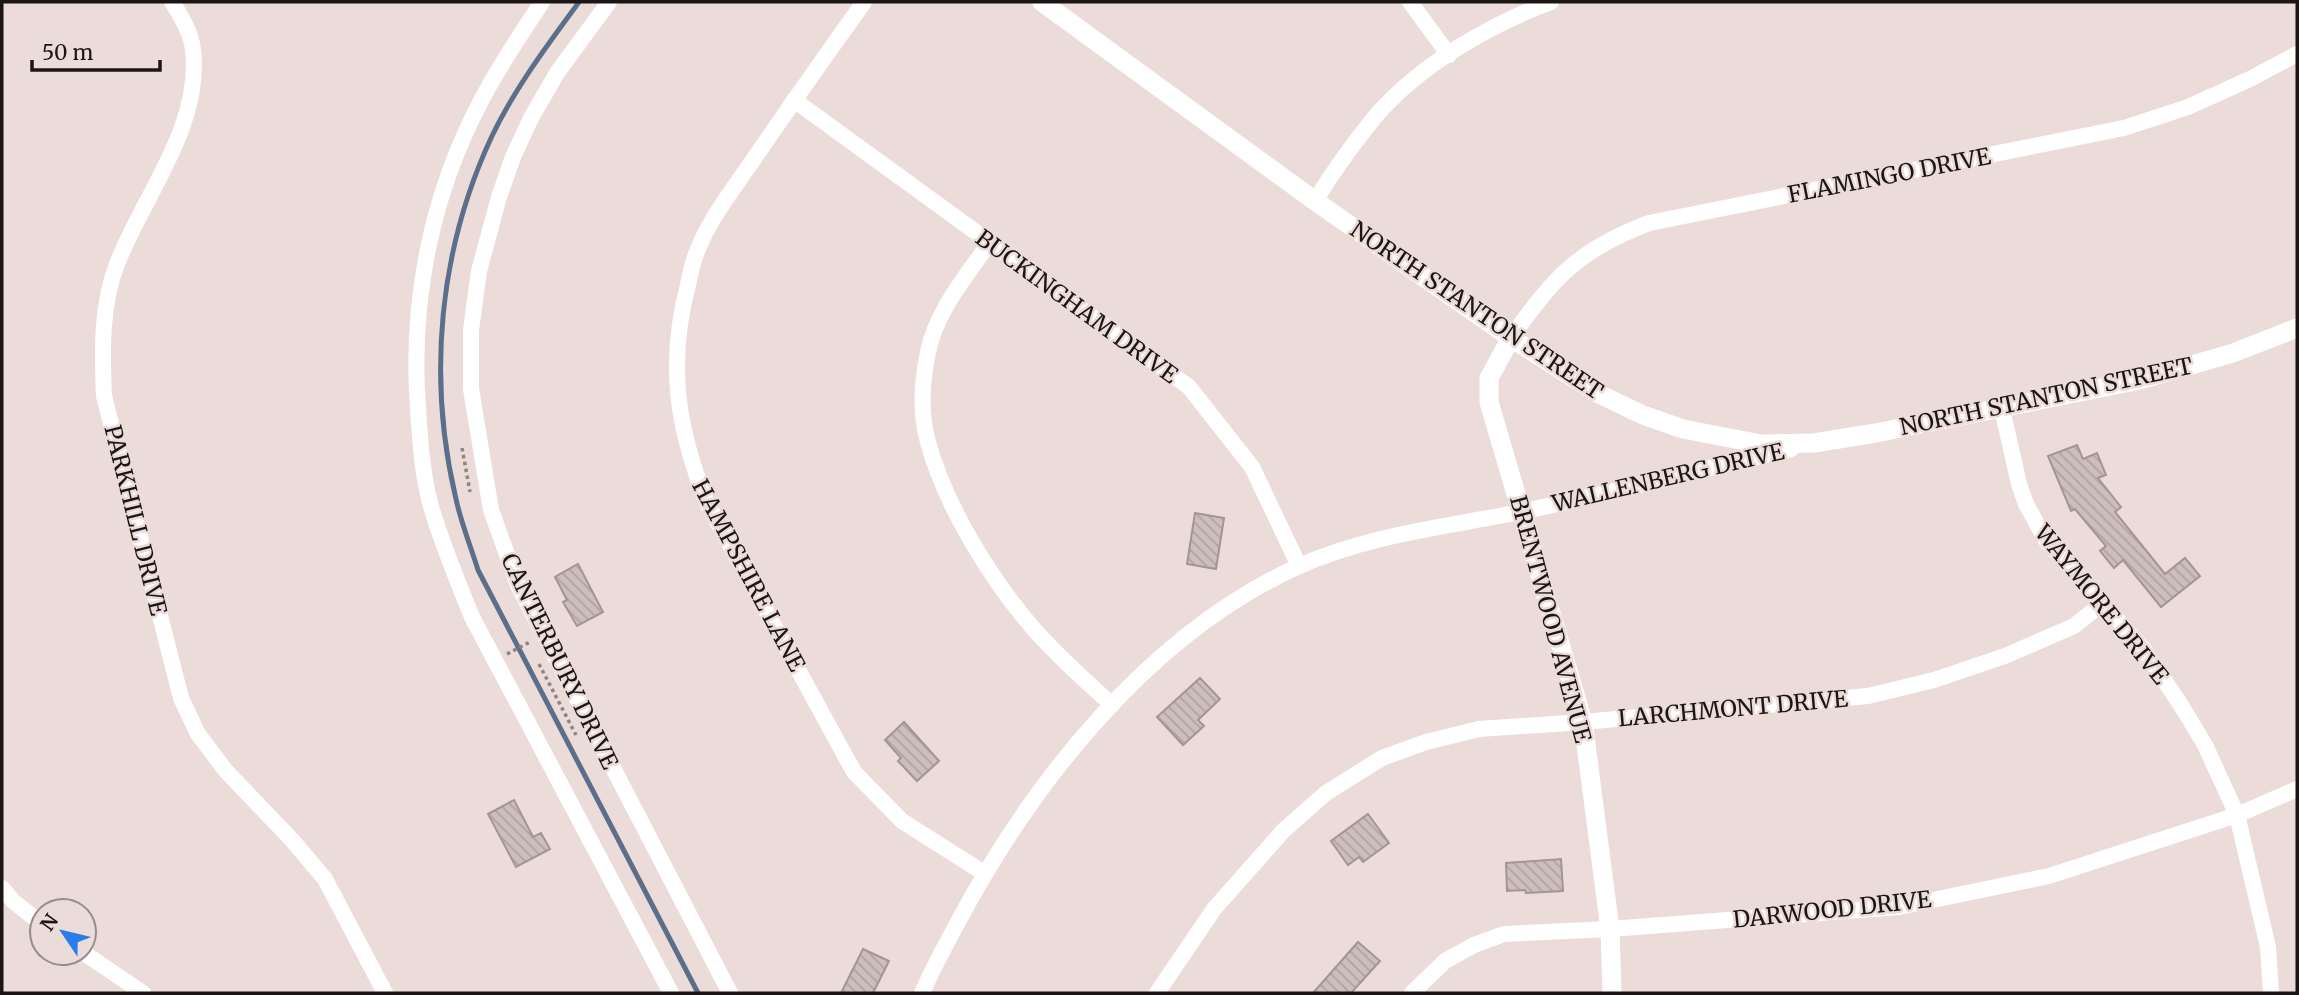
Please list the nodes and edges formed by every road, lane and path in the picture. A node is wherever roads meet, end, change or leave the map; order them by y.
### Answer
1 (172, 2) edge
2 (542, 2) edge
3 (609, 2) edge
4 (864, 2) edge
5 (1042, 2) edge
6 (1410, 2) edge
7 (1551, 2) edge
8 (2297, 54) edge
9 (1449, 55) junction
10 (794, 100) junction
11 (1315, 201) junction
12 (990, 242) junction
13 (2297, 328) edge
14 (1511, 338) junction
15 (2002, 409) junction
16 (461, 438) dead end
17 (1814, 443) junction
18 (471, 496) dead end
19 (1522, 511) junction
20 (1299, 566) junction
21 (2103, 603) junction
22 (535, 652) dead end
23 (505, 655) dead end
24 (539, 663) dead end
25 (1112, 705) junction
26 (1583, 722) junction
27 (578, 739) dead end
28 (2297, 789) edge
29 (2237, 815) junction
30 (984, 873) junction
31 (2, 888) edge
32 (28, 913) edge
33 (1610, 929) junction
34 (98, 963) edge
35 (142, 993) edge
36 (385, 993) edge
37 (671, 993) edge
38 (730, 993) edge
39 (922, 993) edge
40 (1157, 993) edge
41 (1412, 993) edge
42 (1612, 993) edge
43 (2271, 993) edge

1 - 36 street, PARKHILL DRIVE
2 - 37 street
3 - 38 street, CANTERBURY DRIVE
4 - 10 street, HAMPSHIRE LANE
5 - 11 street, NORTH STANTON STREET
6 - 9 street
7 - 9 street
8 - 14 street, FLAMINGO DRIVE
9 - 11 street
10 - 12 street, BUCKINGHAM DRIVE
10 - 30 street, HAMPSHIRE LANE
11 - 14 street, NORTH STANTON STREET
12 - 20 street, BUCKINGHAM DRIVE
12 - 25 street
13 - 15 street, NORTH STANTON STREET
14 - 17 street, NORTH STANTON STREET
14 - 19 street, BRENTWOOD AVENUE
15 - 17 street, NORTH STANTON STREET
15 - 21 street, WAYMORE DRIVE
16 - 18 path
17 - 19 street, WALLENBERG DRIVE
19 - 20 street, WALLENBERG DRIVE
19 - 26 street, BRENTWOOD AVENUE
20 - 25 street, WALLENBERG DRIVE
21 - 26 street, LARCHMONT DRIVE
21 - 29 street, WAYMORE DRIVE
22 - 23 path
24 - 27 path
25 - 30 street, WALLENBERG DRIVE
26 - 33 street, BRENTWOOD AVENUE
26 - 40 street, LARCHMONT DRIVE
28 - 29 street, DARWOOD DRIVE
29 - 33 street, DARWOOD DRIVE
29 - 43 street, WAYMORE DRIVE
30 - 39 street, WALLENBERG DRIVE
31 - 32 street
33 - 41 street, DARWOOD DRIVE
33 - 42 street, BRENTWOOD AVENUE
34 - 35 street

